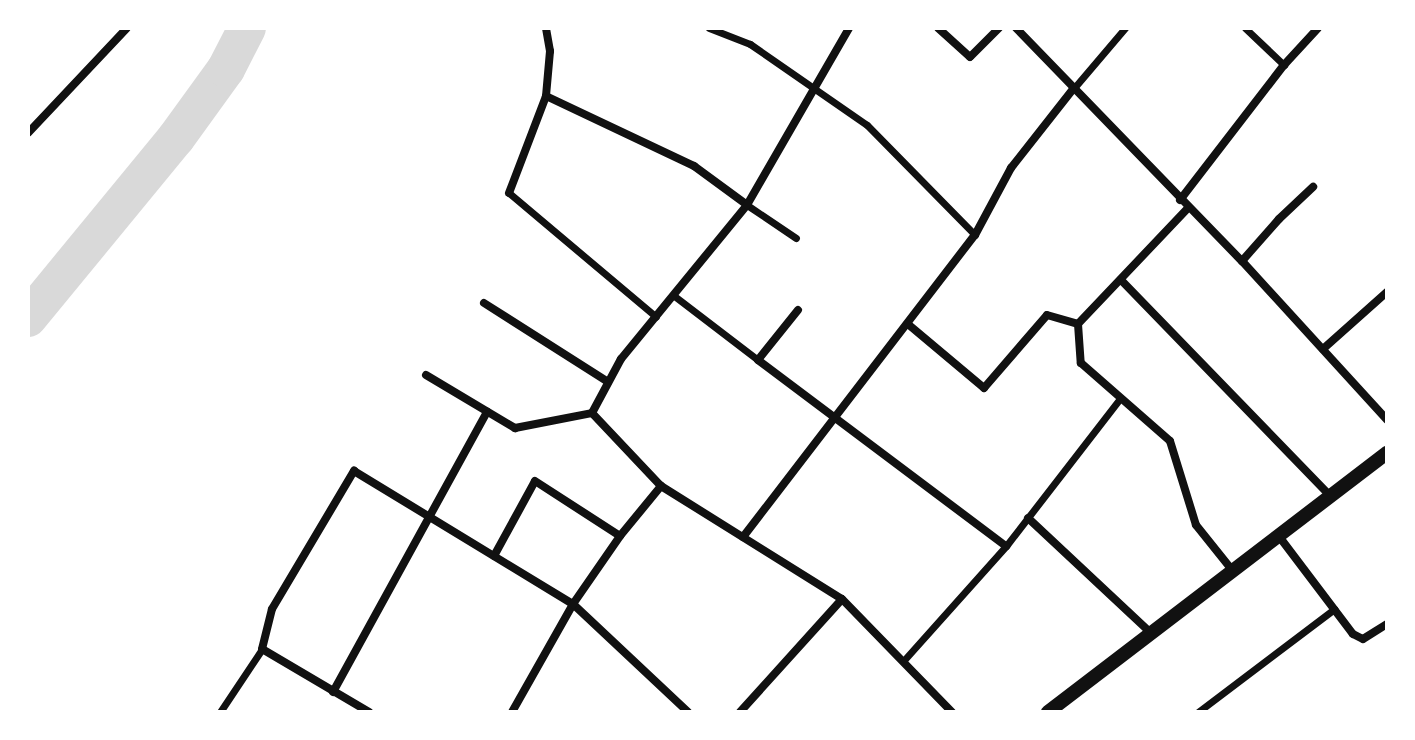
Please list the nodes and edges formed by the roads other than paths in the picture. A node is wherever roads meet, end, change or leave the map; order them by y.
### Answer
1 (127, 28) edge
2 (546, 28) edge
3 (709, 28) edge
4 (849, 28) edge
5 (938, 28) edge
6 (999, 28) edge
7 (1016, 28) edge
8 (1125, 28) edge
9 (1245, 28) edge
10 (1318, 28) edge
11 (1284, 65) junction
12 (815, 87) junction
13 (1074, 88) junction
14 (546, 96) junction
15 (28, 133) edge
16 (1313, 187) dead end
17 (509, 193) joint
18 (1180, 200) junction
19 (747, 205) junction
20 (1188, 208) junction
21 (975, 235) junction
22 (796, 238) dead end
23 (1242, 261) junction
24 (1122, 281) junction
25 (1387, 292) edge
26 (673, 295) junction
27 (484, 303) dead end
28 (798, 310) dead end
29 (656, 317) junction
30 (1078, 324) junction
31 (909, 325) junction
32 (1323, 349) junction
33 (758, 360) junction
34 (426, 375) dead end
35 (608, 382) junction
36 (1119, 400) junction
37 (487, 412) junction
38 (592, 413) junction
39 (835, 419) junction
40 (1387, 420) edge
41 (1387, 453) edge
42 (661, 486) junction
43 (1330, 496) junction
44 (430, 518) junction
45 (1028, 518) junction
46 (1278, 535) junction
47 (620, 536) junction
48 (743, 537) junction
49 (1006, 546) junction
50 (494, 556) junction
51 (1232, 570) junction
52 (842, 599) junction
53 (573, 604) junction
54 (1334, 609) junction
55 (1387, 624) edge
56 (1152, 634) junction
57 (262, 649) junction
58 (905, 659) junction
59 (333, 692) junction
60 (220, 712) edge
61 (369, 712) edge
62 (512, 712) edge
63 (688, 712) edge
64 (740, 712) edge
65 (952, 712) edge
66 (1048, 712) edge
67 (1198, 712) edge

1 - 15 street
2 - 14 street
3 - 12 street
4 - 12 street
5 - 6 street
7 - 13 street
8 - 13 street
9 - 11 street
10 - 11 street
11 - 18 street
12 - 19 street
12 - 21 street
13 - 18 street
13 - 21 street
14 - 17 street
14 - 19 street
16 - 23 street
17 - 29 street
18 - 20 street
19 - 22 street
19 - 26 street
20 - 23 street
20 - 24 street
21 - 31 street
23 - 32 street
24 - 30 street
24 - 43 street
25 - 32 street
26 - 29 street
26 - 33 street
27 - 35 street
28 - 33 street
29 - 35 street
30 - 31 street
30 - 36 street
31 - 39 street
32 - 40 street
33 - 39 street
34 - 37 street
35 - 38 street
36 - 45 street
36 - 51 street
37 - 38 street
37 - 44 street
38 - 42 street
39 - 48 street
39 - 49 street
41 - 43 street
42 - 47 street
42 - 48 street
43 - 46 street
44 - 50 street
44 - 57 street
44 - 59 street
45 - 49 street
45 - 56 street
46 - 51 street
46 - 54 street
47 - 50 street
47 - 53 street
48 - 52 street
49 - 58 street
50 - 53 street
51 - 56 street
52 - 58 street
52 - 64 street
53 - 62 street
53 - 63 street
54 - 55 street
54 - 67 street
56 - 66 street
57 - 59 street
57 - 60 street
58 - 65 street
59 - 61 street

